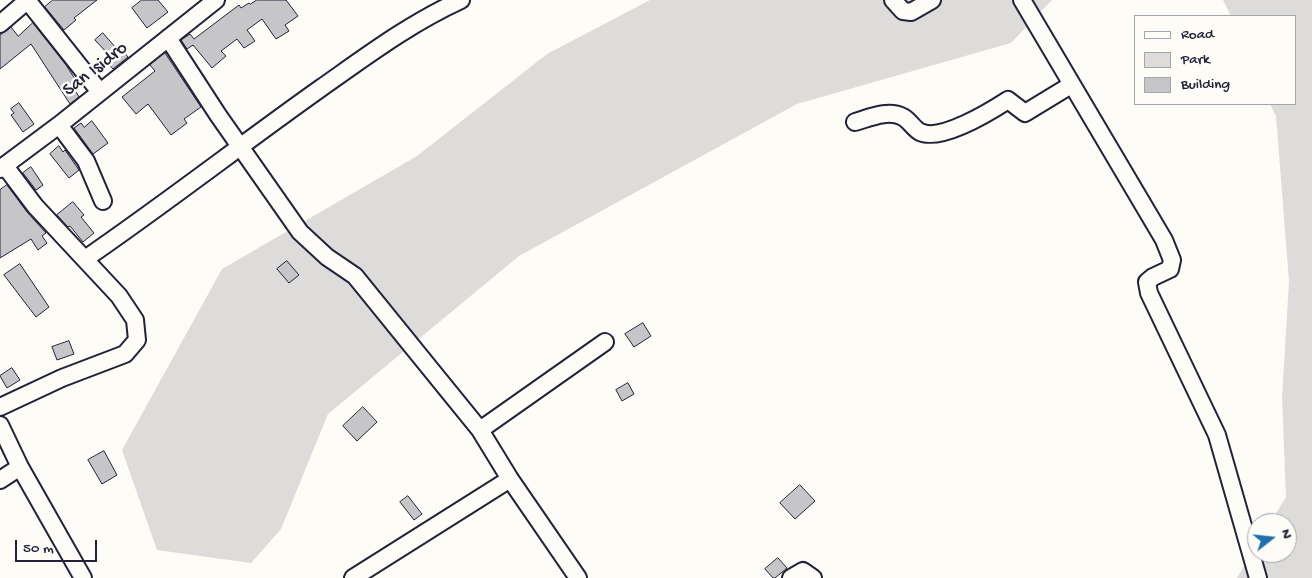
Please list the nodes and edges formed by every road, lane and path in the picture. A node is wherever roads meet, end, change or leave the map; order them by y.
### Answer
1 (27, 0) edge
2 (216, 0) edge
3 (462, 0) edge
4 (893, 0) edge
5 (932, 0) edge
6 (1022, 0) edge
7 (0, 24) edge
8 (168, 38) junction
9 (1071, 85) junction
10 (100, 92) junction
11 (855, 122) dead end
12 (59, 124) junction
13 (239, 146) junction
14 (3, 168) edge
15 (103, 201) dead end
16 (85, 259) junction
17 (605, 342) dead end
18 (0, 407) edge
19 (0, 425) edge
20 (480, 430) junction
21 (20, 467) junction
22 (510, 479) junction
23 (0, 480) edge
24 (83, 578) edge
25 (353, 578) edge
26 (578, 578) edge
27 (791, 578) edge
28 (813, 578) edge
29 (1258, 578) edge

1 - 7 street
1 - 10 street
2 - 8 street, San Isidro
3 - 13 street
4 - 5 street
6 - 9 street
8 - 10 street, San Isidro
8 - 13 street
9 - 11 street
9 - 29 street
10 - 12 street, San Isidro
12 - 14 street, San Isidro
12 - 15 street
13 - 16 street
13 - 20 street
14 - 16 street
16 - 18 street
17 - 20 street
19 - 21 street
20 - 22 street
21 - 23 street
21 - 24 street
22 - 25 street
22 - 26 street
27 - 28 street

